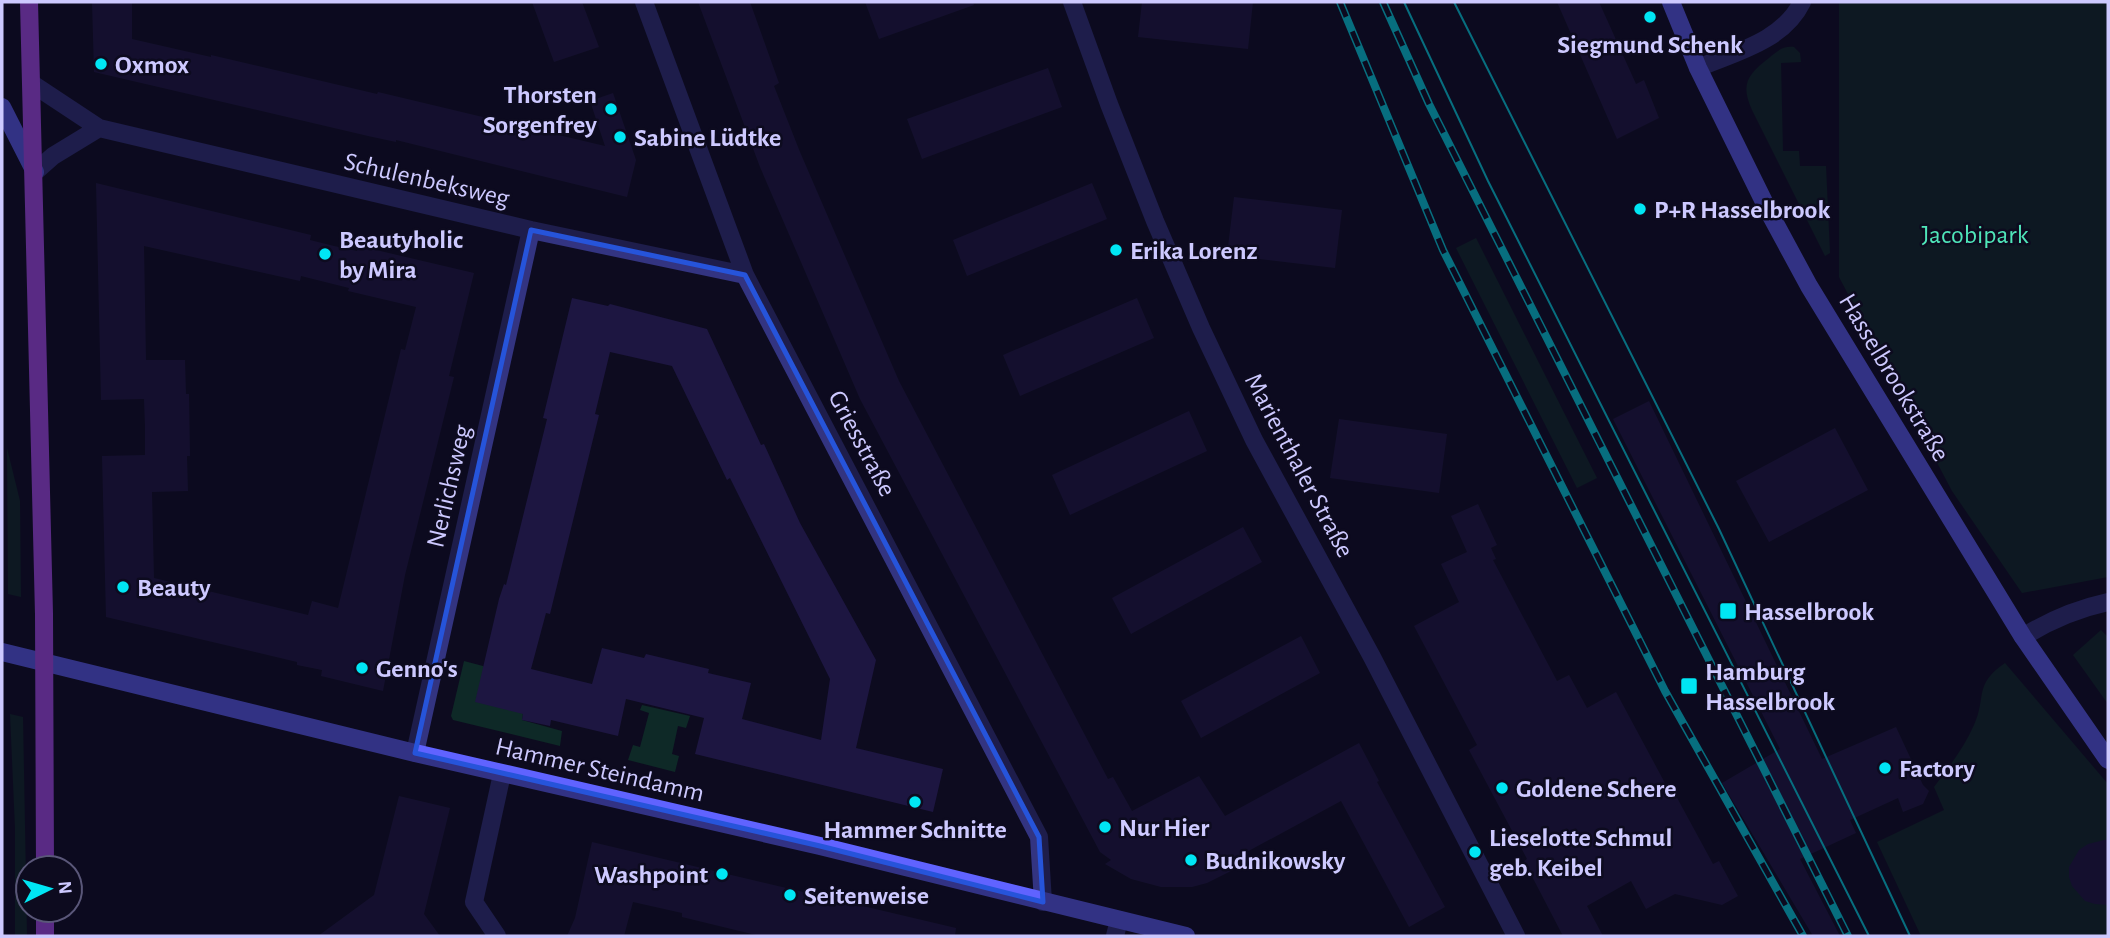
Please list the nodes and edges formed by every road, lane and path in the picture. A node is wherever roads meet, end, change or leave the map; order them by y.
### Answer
1 (29, 2) edge
2 (644, 2) edge
3 (1072, 2) edge
4 (1671, 2) edge
5 (1802, 2) edge
6 (1698, 68) junction
7 (30, 83) junction
8 (2, 107) edge
9 (99, 128) junction
10 (35, 172) junction
11 (531, 230) junction
12 (745, 275) junction
13 (2108, 602) edge
14 (2023, 637) junction
15 (2, 652) edge
16 (44, 662) junction
17 (415, 753) junction
18 (2108, 760) edge
19 (502, 774) junction
20 (45, 854) edge
21 (1043, 902) junction
22 (1117, 928) edge
23 (497, 936) edge
24 (1186, 936) edge
25 (1516, 936) edge

1 - 7 main road
2 - 12 street, Griesstraße
3 - 25 street, Marienthaler Straße
4 - 6 main road, Hasselbrookstraße
5 - 6 street
6 - 14 main road, Hasselbrookstraße
7 - 9 street, Schulenbeksweg
7 - 10 main road
8 - 10 main road
9 - 10 street
9 - 11 street, Schulenbeksweg
10 - 16 main road
11 - 12 street, Schulenbeksweg
11 - 17 street, Nerlichsweg
12 - 21 street, Griesstraße
13 - 14 street
14 - 18 main road, Hasselbrookstraße
15 - 16 main road, Hammer Steindamm
16 - 17 main road, Hammer Steindamm
16 - 20 main road
17 - 19 main road, Hammer Steindamm
19 - 21 main road, Hammer Steindamm
19 - 23 street
21 - 22 main road, Hammer Steindamm
22 - 24 main road, Hammer Steindamm

